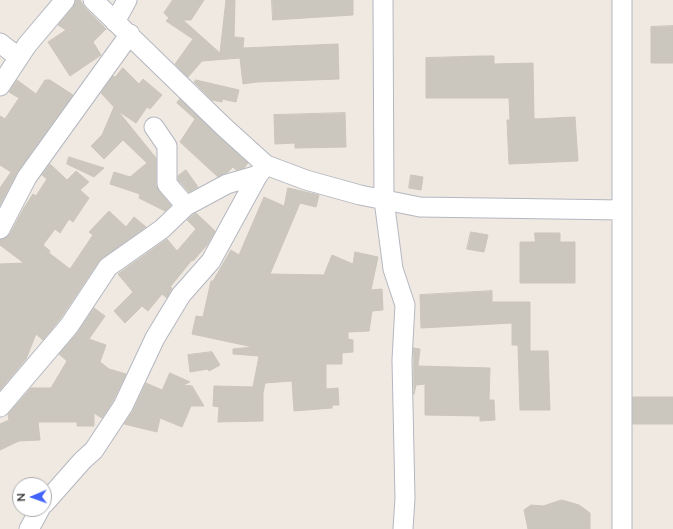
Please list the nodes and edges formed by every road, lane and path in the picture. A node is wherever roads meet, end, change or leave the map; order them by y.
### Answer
1 (65, 0) edge
2 (93, 0) edge
3 (127, 0) edge
4 (383, 0) edge
5 (622, 0) edge
6 (115, 22) junction
7 (130, 34) junction
8 (0, 43) edge
9 (18, 57) junction
10 (0, 86) edge
11 (154, 127) dead end
12 (262, 170) junction
13 (384, 200) junction
14 (186, 206) junction
15 (622, 210) junction
16 (0, 229) edge
17 (0, 407) edge
18 (52, 495) edge
19 (36, 517) edge
20 (29, 529) edge
21 (404, 529) edge
22 (622, 529) edge

1 - 9 street
2 - 6 street
3 - 6 street
4 - 13 street
5 - 15 street
6 - 7 street
7 - 12 street
7 - 16 street
8 - 9 street
9 - 10 street
11 - 14 street
12 - 13 street
12 - 14 street
12 - 18 street
13 - 15 street
13 - 21 street
14 - 17 street
15 - 22 street
19 - 20 street

